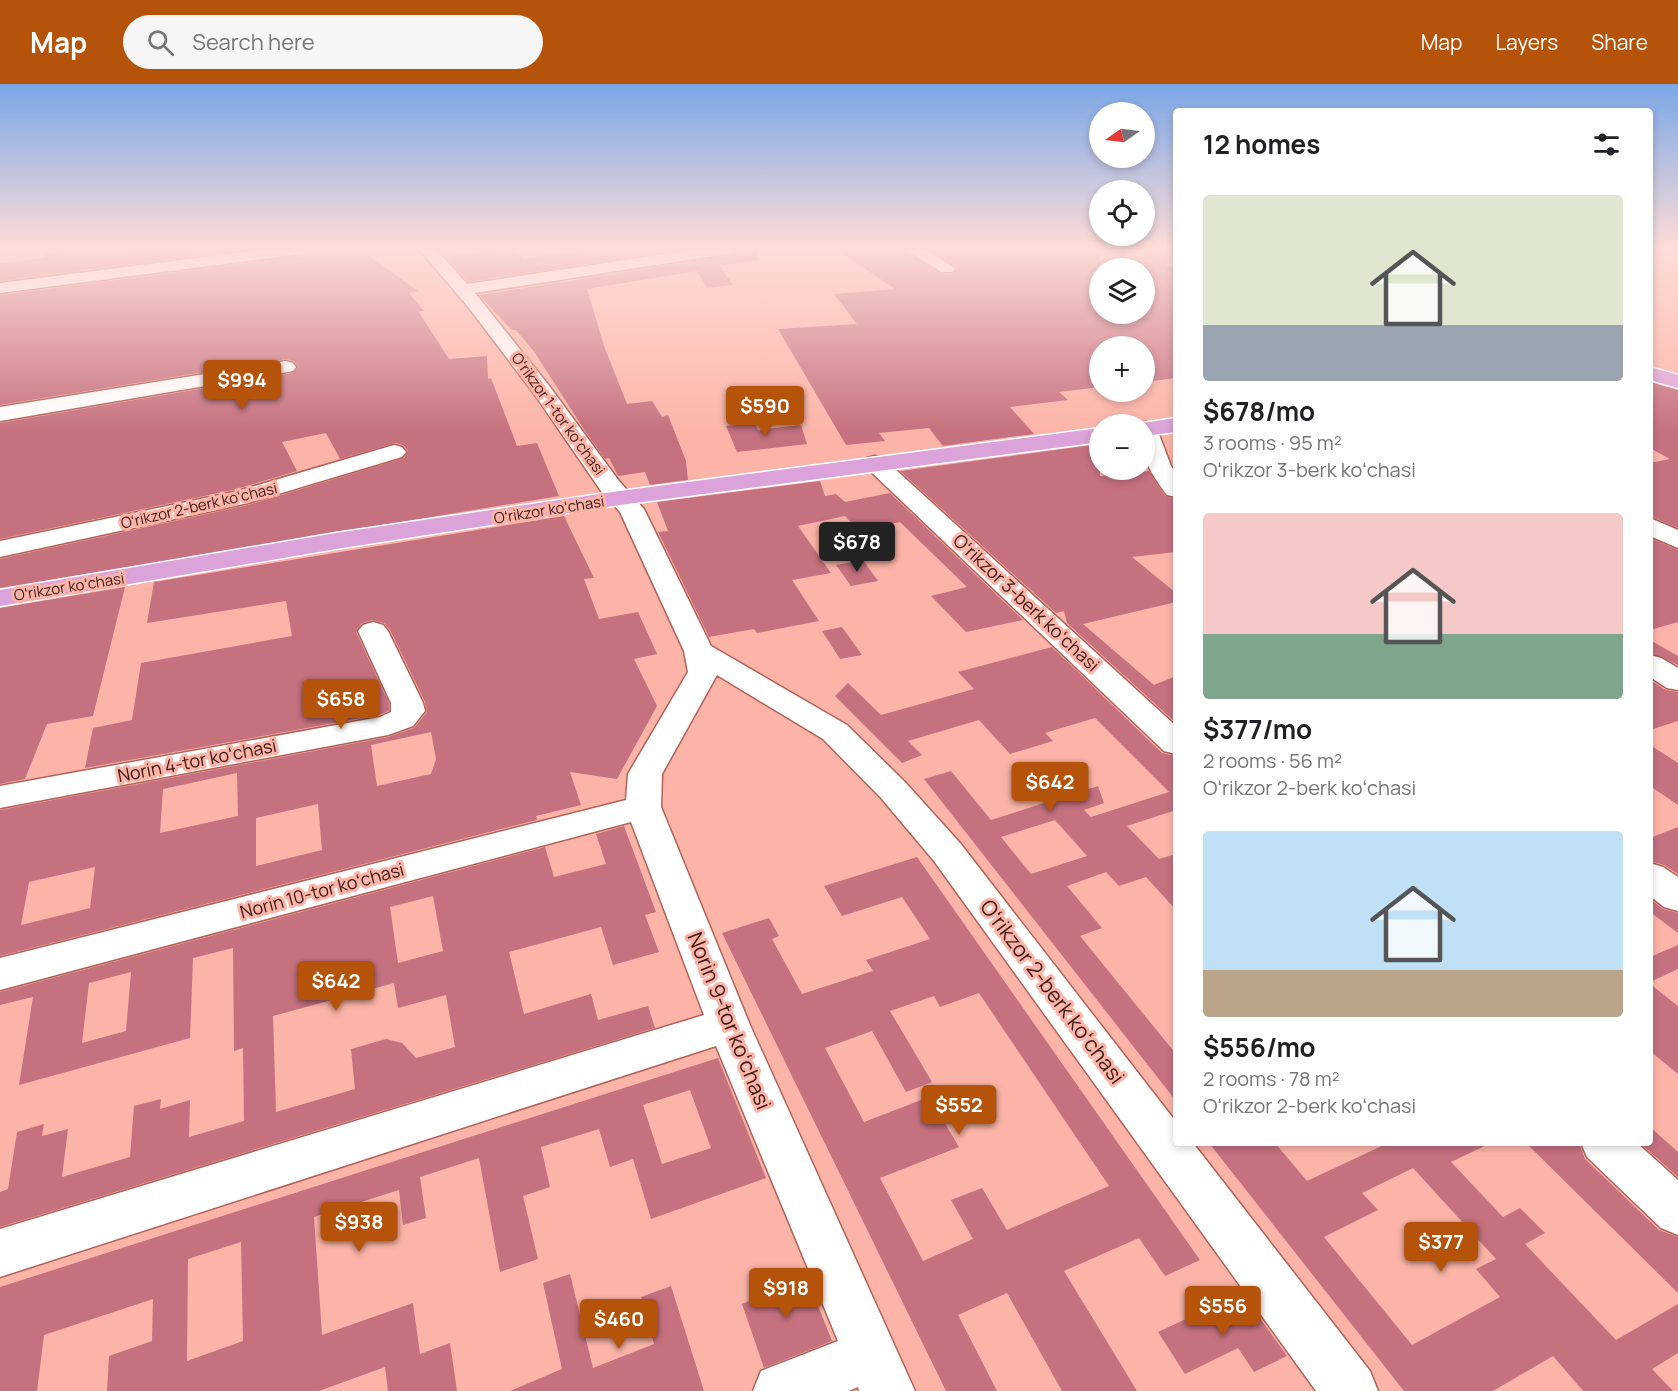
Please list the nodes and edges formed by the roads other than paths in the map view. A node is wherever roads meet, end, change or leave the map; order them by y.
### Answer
1 (478, 310) edge
2 (286, 367) dead end
3 (1653, 374) edge
4 (1678, 382) edge
5 (0, 414) edge
6 (1173, 425) edge
7 (1155, 428) edge
8 (1089, 436) edge
9 (394, 452) dead end
10 (1155, 458) edge
11 (875, 463) junction
12 (1173, 486) edge
13 (620, 498) junction
14 (1653, 528) edge
15 (1678, 540) edge
16 (0, 549) edge
17 (0, 598) edge
18 (373, 631) dead end
19 (699, 651) junction
20 (1653, 666) edge
21 (1678, 681) edge
22 (1173, 741) edge
23 (0, 797) edge
24 (644, 807) junction
25 (1653, 878) edge
26 (1678, 897) edge
27 (0, 974) edge
28 (729, 1025) junction
29 (1607, 1146) edge
30 (1678, 1212) edge
31 (0, 1253) edge
32 (879, 1373) edge
33 (781, 1391) edge
34 (1350, 1391) edge

1 - 13 street, Oʻrikzor 1-tor koʻchasi
2 - 5 street
3 - 4 main road
6 - 7 main road
8 - 11 main road, Oʻrikzor koʻchasi
9 - 16 street, Oʻrikzor 2-berk koʻchasi
10 - 12 street
11 - 13 main road, Oʻrikzor koʻchasi
11 - 22 street, Oʻrikzor 3-berk koʻchasi
13 - 17 main road, Oʻrikzor koʻchasi
13 - 19 street, Oʻrikzor 1-tor koʻchasi
14 - 15 street
18 - 23 street, Norin 4-tor koʻchasi
19 - 24 street, Norin 9-tor koʻchasi
19 - 34 street, Oʻrikzor 2-berk koʻchasi
20 - 21 street
24 - 27 street, Norin 10-tor koʻchasi
24 - 28 street, Norin 9-tor koʻchasi
25 - 26 street
28 - 31 street
28 - 32 street, Norin 9-tor koʻchasi
29 - 30 street
32 - 33 street

